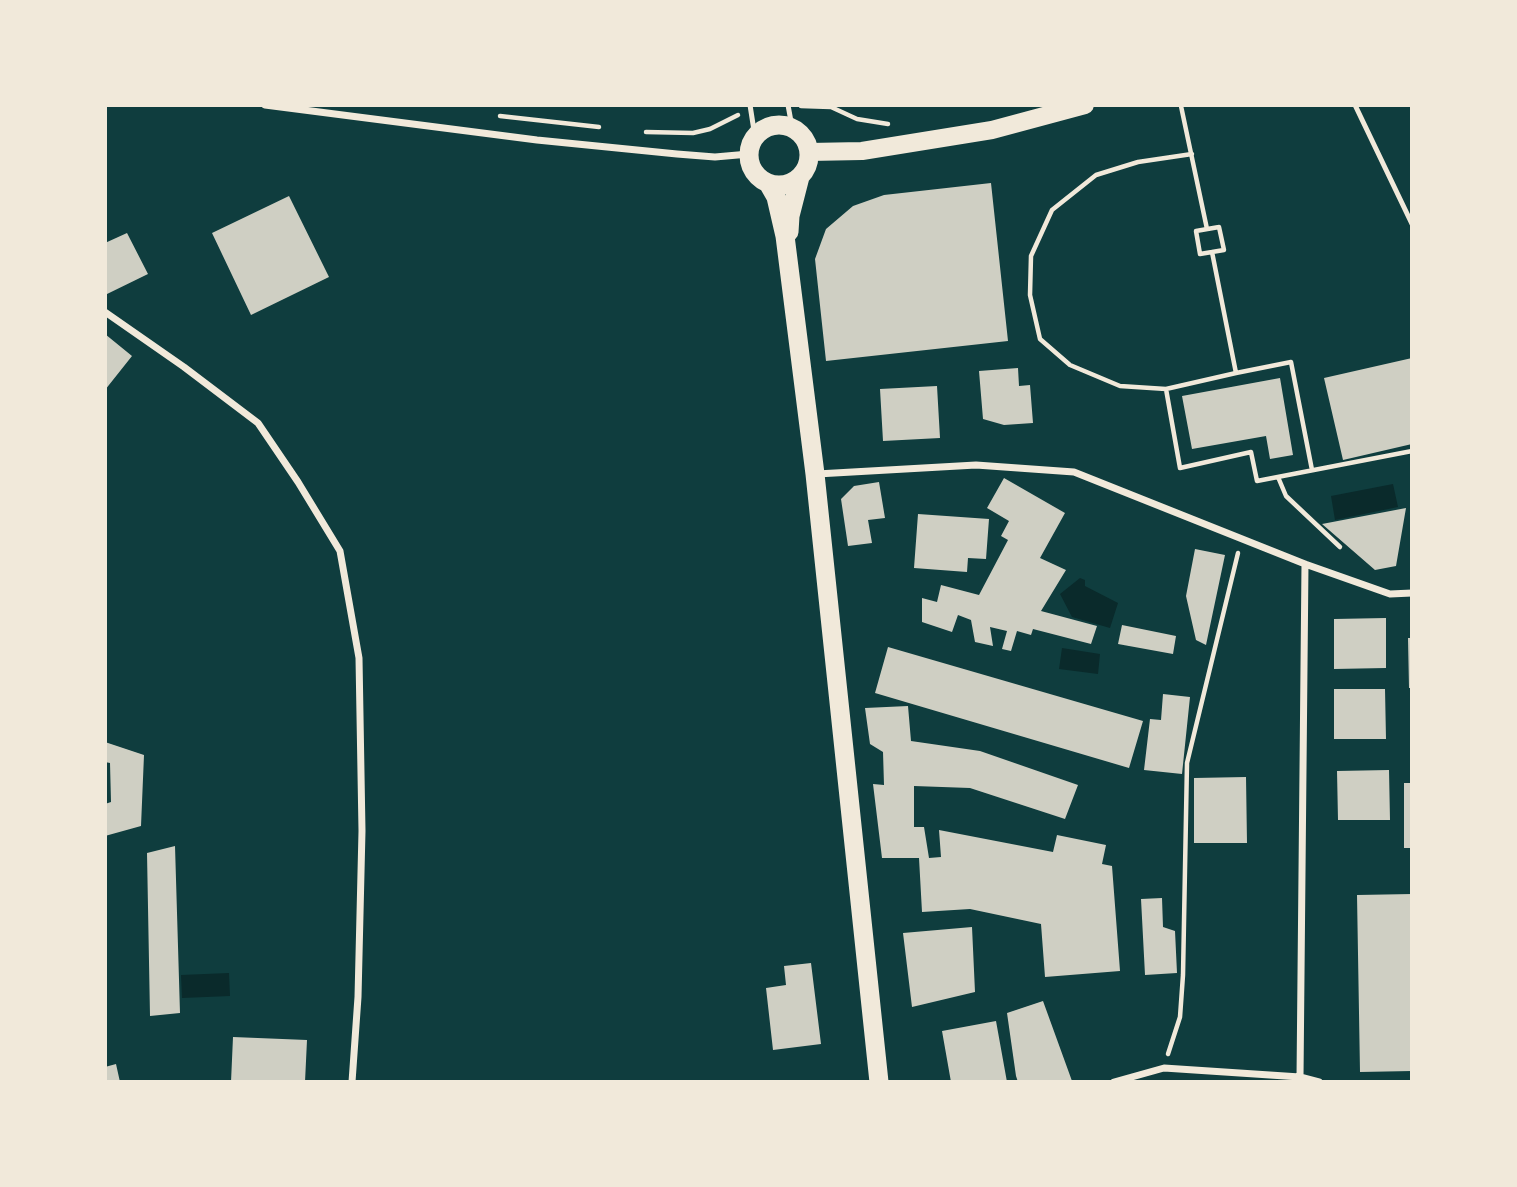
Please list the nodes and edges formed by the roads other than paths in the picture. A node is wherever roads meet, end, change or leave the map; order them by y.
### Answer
1 (265, 105) edge
2 (750, 105) edge
3 (788, 105) edge
4 (1085, 105) edge
5 (1355, 105) edge
6 (792, 127) junction
7 (752, 145) junction
8 (809, 152) junction
9 (800, 177) junction
10 (768, 183) junction
11 (1412, 224) edge
12 (788, 257) junction
13 (105, 312) edge
14 (815, 474) junction
15 (1305, 564) junction
16 (1412, 593) edge
17 (1300, 1077) junction
18 (352, 1082) edge
19 (879, 1082) edge
20 (1114, 1082) edge
21 (1319, 1082) edge

1 - 7 street
2 - 7 lane
3 - 6 lane
4 - 8 main road
5 - 11 lane
6 - 7 highway
6 - 8 highway
7 - 10 highway
8 - 9 highway
9 - 10 highway
9 - 12 highway
10 - 12 highway
12 - 14 highway
13 - 18 street
14 - 15 street
14 - 19 highway
15 - 16 street
15 - 17 street
17 - 20 street
17 - 21 street

